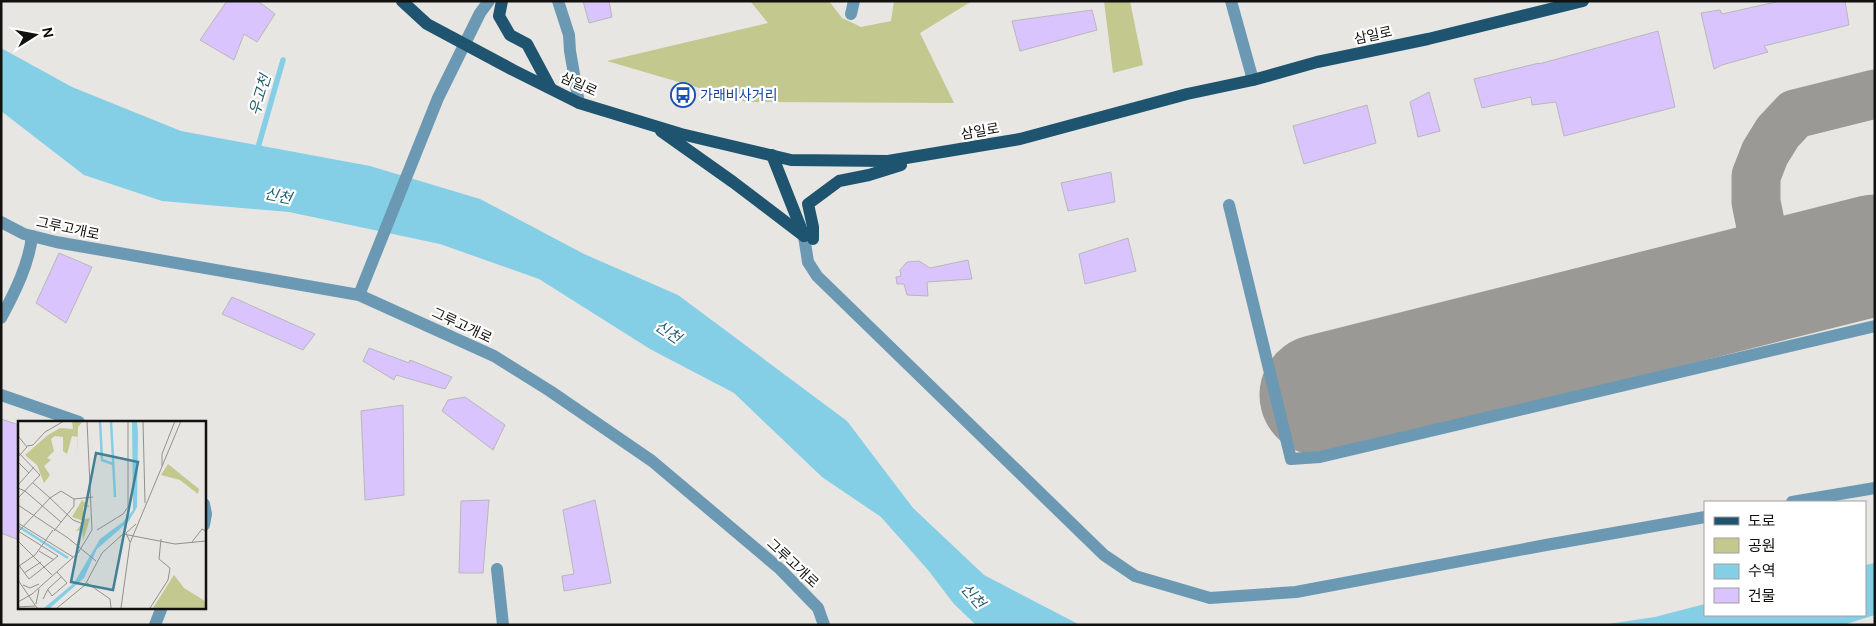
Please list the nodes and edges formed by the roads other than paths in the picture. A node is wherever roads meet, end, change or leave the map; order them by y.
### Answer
1 (402, 1) edge
2 (489, 1) edge
3 (502, 1) edge
4 (558, 1) edge
5 (854, 1) edge
6 (1231, 1) edge
7 (1579, 2) edge
8 (851, 14) dead end
9 (466, 45) junction
10 (1252, 80) junction
11 (550, 88) junction
12 (579, 103) junction
13 (653, 125) junction
14 (936, 154) junction
15 (772, 155) junction
16 (1228, 205) dead end
17 (1, 222) edge
18 (32, 236) junction
19 (808, 237) junction
20 (359, 295) junction
21 (1, 318) edge
22 (1875, 326) edge
23 (1, 395) edge
24 (76, 421) edge
25 (1875, 488) edge
26 (1798, 501) edge
27 (1704, 517) edge
28 (497, 569) dead end
29 (162, 608) edge
30 (155, 625) edge
31 (503, 625) edge
32 (824, 625) edge

1 - 9 main road, 삼일로
2 - 9 street
3 - 11 main road
4 - 12 street
5 - 8 street
6 - 10 street
7 - 10 main road, 삼일로
9 - 11 main road, 삼일로
9 - 20 street
10 - 14 main road, 삼일로
11 - 12 main road, 삼일로
12 - 13 main road, 삼일로
13 - 15 main road, 삼일로
13 - 19 main road
14 - 15 main road, 삼일로
14 - 19 main road
15 - 19 main road
16 - 22 street
17 - 18 street, 그루고개로
18 - 20 street, 그루고개로
18 - 21 street
19 - 27 street
20 - 32 street, 그루고개로
23 - 24 street
25 - 26 street
28 - 31 street
29 - 30 street

